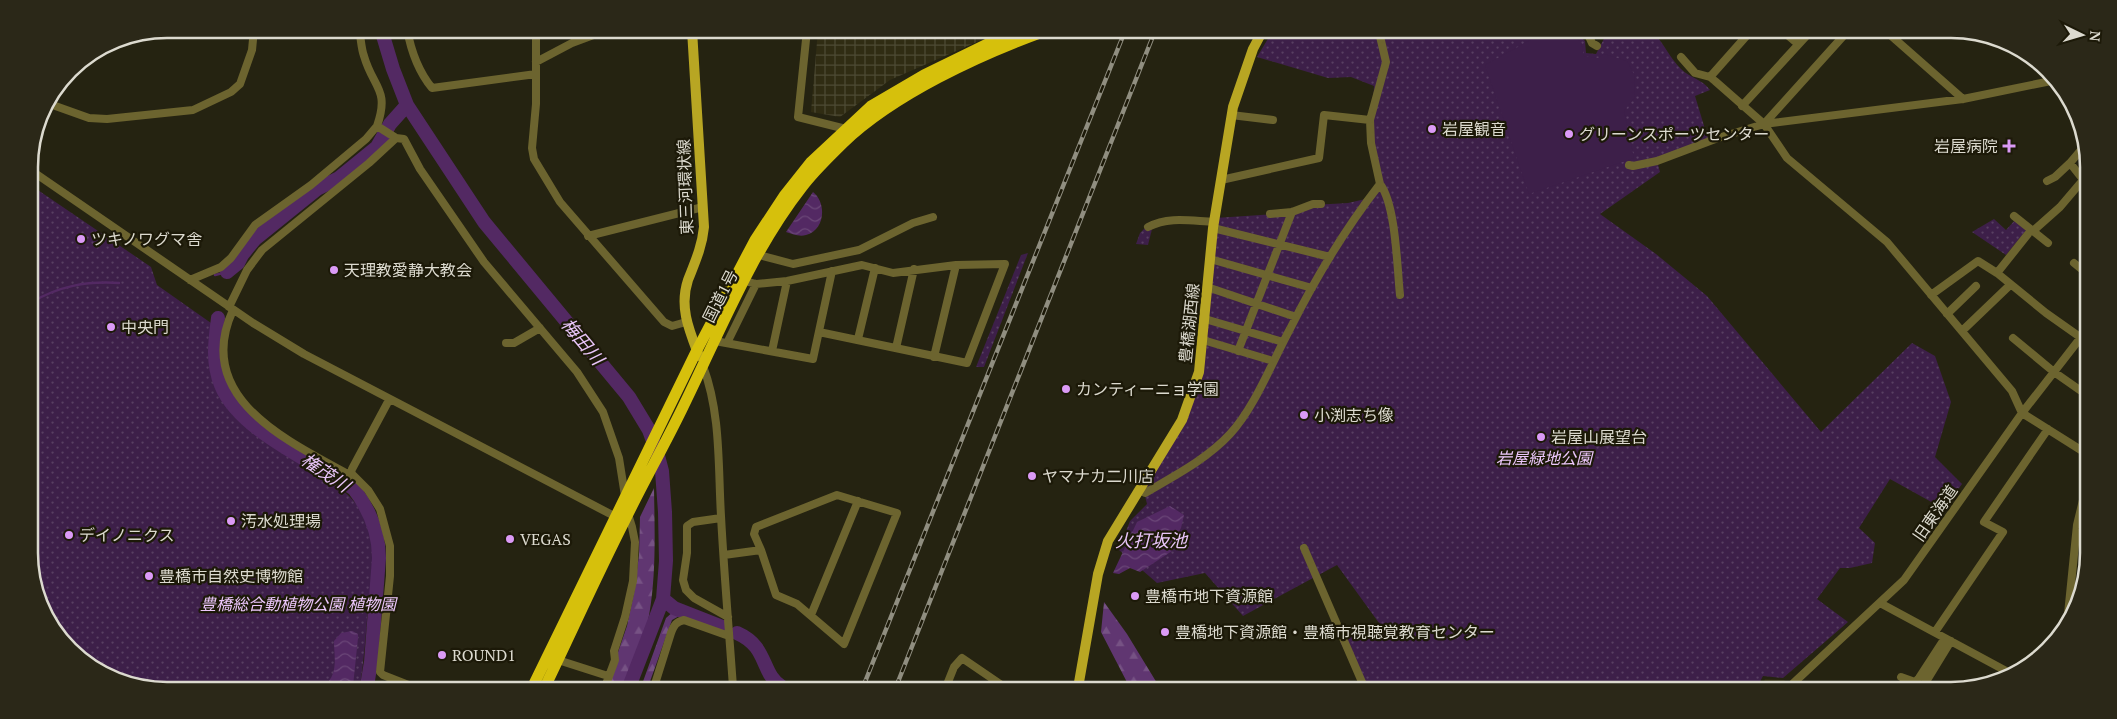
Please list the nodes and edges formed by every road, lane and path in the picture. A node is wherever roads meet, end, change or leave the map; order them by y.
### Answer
1 (1259, 37) edge
2 (1380, 37) edge
3 (1589, 37) edge
4 (1745, 37) edge
5 (1790, 37) edge
6 (1805, 37) edge
7 (1842, 37) edge
8 (1893, 37) edge
9 (253, 38) edge
10 (361, 38) edge
11 (409, 38) edge
12 (536, 38) edge
13 (586, 38) edge
14 (692, 38) edge
15 (806, 38) edge
16 (1002, 38) edge
17 (1027, 38) edge
18 (1798, 44) junction
19 (1597, 46) dead end
20 (1681, 57) dead end
21 (536, 62) junction
22 (536, 74) junction
23 (930, 77) junction
24 (1710, 77) junction
25 (2047, 80) edge
26 (1963, 99) junction
27 (54, 105) edge
28 (1742, 106) junction
29 (1231, 115) junction
30 (1273, 120) dead end
31 (1370, 120) junction
32 (1764, 124) junction
33 (378, 127) junction
34 (851, 130) junction
35 (395, 138) junction
36 (2078, 153) edge
37 (2070, 163) junction
38 (1629, 165) dead end
39 (38, 176) edge
40 (2080, 176) edge
41 (1220, 180) junction
42 (2047, 181) dead end
43 (1380, 184) junction
44 (2080, 186) edge
45 (1321, 204) dead end
46 (703, 206) junction
47 (1292, 212) junction
48 (1270, 214) dead end
49 (2014, 216) dead end
50 (933, 217) dead end
51 (1213, 225) junction
52 (1148, 227) dead end
53 (2031, 233) junction
54 (588, 236) junction
55 (2048, 243) dead end
56 (1279, 244) junction
57 (759, 255) junction
58 (1330, 257) junction
59 (1210, 259) junction
60 (2074, 263) dead end
61 (956, 265) junction
62 (875, 268) junction
63 (2080, 268) edge
64 (914, 269) junction
65 (832, 271) junction
66 (1997, 272) junction
67 (1268, 276) junction
68 (190, 280) junction
69 (787, 281) junction
70 (750, 283) junction
71 (2010, 285) junction
72 (1976, 286) dead end
73 (1208, 287) junction
74 (1312, 288) junction
75 (1400, 295) dead end
76 (1931, 295) junction
77 (1256, 304) junction
78 (231, 308) junction
79 (1947, 314) junction
80 (1296, 316) junction
81 (1205, 319) junction
82 (686, 322) junction
83 (540, 328) junction
84 (1246, 331) junction
85 (1962, 331) junction
86 (819, 332) junction
87 (2080, 333) edge
88 (2013, 338) dead end
89 (858, 339) junction
90 (2080, 339) edge
91 (1202, 340) junction
92 (721, 342) junction
93 (1283, 342) junction
94 (506, 343) dead end
95 (896, 348) junction
96 (697, 350) junction
97 (772, 351) junction
98 (1238, 351) junction
99 (934, 357) junction
100 (1273, 361) junction
101 (703, 366) junction
102 (2054, 372) junction
103 (2080, 390) edge
104 (389, 400) junction
105 (2022, 413) junction
106 (2048, 429) junction
107 (2080, 449) edge
108 (353, 476) junction
109 (1139, 490) junction
110 (858, 501) junction
111 (625, 507) junction
112 (721, 518) junction
113 (2080, 525) edge
114 (1304, 548) dead end
115 (761, 550) junction
116 (2074, 555) junction
117 (724, 556) junction
118 (2080, 556) edge
119 (1880, 603) junction
120 (2069, 604) edge
121 (812, 615) junction
122 (728, 617) junction
123 (1935, 632) junction
124 (729, 636) junction
125 (1948, 639) junction
126 (558, 660) junction
127 (2004, 670) edge
128 (608, 676) junction
129 (1901, 677) dead end
130 (1079, 681) edge
131 (1362, 681) edge
132 (1796, 681) edge
133 (1908, 681) edge
134 (1916, 681) edge
135 (1926, 681) edge
136 (400, 682) edge
137 (535, 682) edge
138 (548, 682) edge
139 (606, 682) edge
140 (656, 682) edge
141 (733, 682) edge
142 (948, 682) edge
143 (995, 682) edge

1 - 29 main road, 豊橋湖西線
2 - 31 street
3 - 19 street
4 - 24 street
5 - 18 street
6 - 18 street
7 - 32 street
8 - 26 street
9 - 27 street
10 - 33 street
11 - 22 street
12 - 21 street
13 - 21 street
14 - 46 main road, 東三河環状線
15 - 34 street
16 - 23 highway, 国道1号
17 - 23 highway, 国道1号
18 - 28 street
20 - 24 street
21 - 22 street
22 - 54 street
23 - 34 highway, 国道1号
24 - 28 street
25 - 26 street
26 - 32 street
28 - 32 street
29 - 30 street
29 - 41 main road, 豊橋湖西線
31 - 41 street
31 - 43 street
32 - 38 street
32 - 76 street
33 - 35 street
33 - 68 street
34 - 57 highway, 国道1号
34 - 96 highway, 国道1号
35 - 78 street
35 - 83 street
36 - 37 street
37 - 40 street
37 - 42 street
39 - 68 street
41 - 51 main road, 豊橋湖西線
43 - 58 street
43 - 75 street
44 - 53 street
45 - 47 street
46 - 54 street
46 - 82 main road, 東三河環状線
47 - 48 street
47 - 56 street
49 - 53 street
50 - 57 street
51 - 52 street
51 - 56 street
51 - 59 main road, 豊橋湖西線
53 - 55 street
53 - 66 street
54 - 82 street
56 - 58 street
56 - 67 street
57 - 70 highway, 国道1号
58 - 74 street
59 - 67 street
59 - 73 main road, 豊橋湖西線
60 - 63 street
61 - 64 street
61 - 99 street
61 - 99 street
62 - 64 street
62 - 65 street
62 - 89 street
64 - 95 street
65 - 69 street
65 - 86 street
66 - 71 street
66 - 76 street
67 - 74 street
67 - 77 street
68 - 78 street
69 - 70 street
69 - 97 street
70 - 92 highway, 国道1号
71 - 85 street
71 - 87 street
72 - 79 street
73 - 77 street
73 - 81 main road, 豊橋湖西線
74 - 80 street
76 - 79 street
77 - 80 street
77 - 84 street
78 - 104 street
78 - 108 street
79 - 85 street
80 - 93 street
81 - 84 street
81 - 91 main road, 豊橋湖西線
82 - 96 main road, 東三河環状線
83 - 94 street
83 - 111 street
84 - 93 street
84 - 98 street
85 - 105 street
86 - 89 street
86 - 97 street
88 - 102 street
89 - 95 street
90 - 102 street, 旧東海道
91 - 98 street
91 - 109 main road, 豊橋湖西線
92 - 97 street
92 - 101 highway, 国道1号
93 - 100 street
95 - 99 street
96 - 101 main road, 東三河環状線
96 - 111 highway, 国道1号
98 - 100 street
100 - 109 street
101 - 111 highway, 国道1号
101 - 112 street
102 - 103 street
102 - 105 street, 旧東海道
104 - 108 street
104 - 111 street
105 - 106 street
105 - 119 street, 旧東海道
106 - 107 street
106 - 123 street
108 - 136 street
109 - 130 main road, 豊橋湖西線
110 - 115 street
110 - 121 street
110 - 121 street
111 - 126 highway, 国道1号
111 - 128 street
111 - 137 highway, 国道1号
112 - 117 street
112 - 122 street
113 - 116 street
114 - 131 street
115 - 117 street
115 - 121 street
116 - 118 street
116 - 120 street
117 - 122 street
119 - 123 street
119 - 132 street, 旧東海道
122 - 124 street
123 - 125 street
124 - 140 street
124 - 141 street
125 - 127 street
125 - 134 street
125 - 135 street
126 - 128 street
126 - 138 highway, 国道1号
128 - 139 street
129 - 133 street
142 - 143 street

